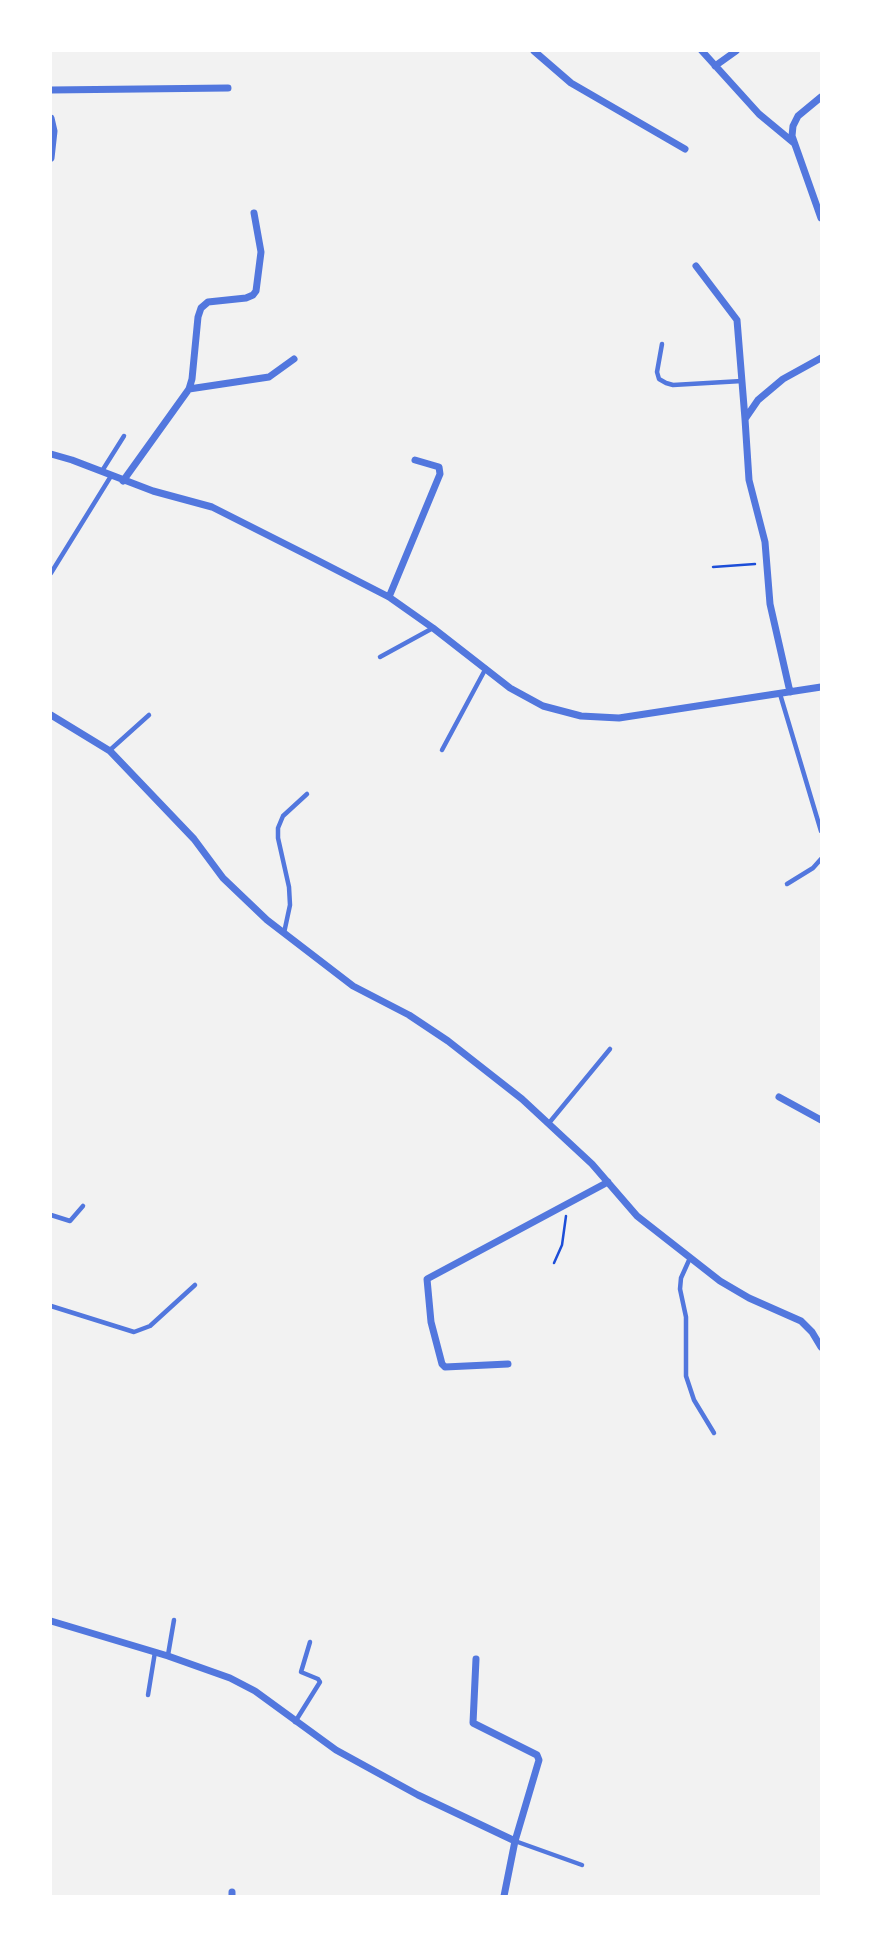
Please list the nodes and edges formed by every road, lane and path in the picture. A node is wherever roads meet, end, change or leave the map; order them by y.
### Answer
1 (534, 51) edge
2 (702, 51) edge
3 (736, 51) edge
4 (715, 66) junction
5 (228, 88) dead end
6 (51, 90) edge
7 (821, 97) edge
8 (51, 118) edge
9 (793, 143) junction
10 (685, 149) dead end
11 (51, 158) edge
12 (254, 213) dead end
13 (821, 218) edge
14 (695, 266) dead end
15 (662, 344) dead end
16 (821, 358) edge
17 (294, 359) dead end
18 (743, 381) junction
19 (189, 389) junction
20 (745, 419) junction
21 (124, 436) dead end
22 (51, 454) edge
23 (415, 460) dead end
24 (102, 472) junction
25 (111, 476) junction
26 (123, 481) junction
27 (767, 563) junction
28 (713, 567) dead end
29 (51, 573) edge
30 (389, 597) junction
31 (433, 628) junction
32 (380, 657) dead end
33 (486, 668) junction
34 (821, 687) edge
35 (790, 692) junction
36 (780, 694) junction
37 (51, 715) edge
38 (149, 715) dead end
39 (442, 750) dead end
40 (110, 751) junction
41 (307, 794) dead end
42 (821, 831) edge
43 (821, 859) edge
44 (787, 884) dead end
45 (284, 933) junction
46 (610, 1049) dead end
47 (779, 1097) dead end
48 (821, 1120) edge
49 (548, 1124) junction
50 (608, 1182) junction
51 (566, 1204) junction
52 (83, 1206) dead end
53 (51, 1215) edge
54 (690, 1258) junction
55 (554, 1264) dead end
56 (195, 1285) dead end
57 (51, 1306) edge
58 (821, 1348) edge
59 (508, 1364) dead end
60 (715, 1433) dead end
61 (174, 1620) dead end
62 (51, 1621) edge
63 (310, 1642) dead end
64 (155, 1652) junction
65 (168, 1656) junction
66 (477, 1660) dead end
67 (148, 1695) dead end
68 (295, 1722) junction
69 (515, 1841) junction
70 (582, 1865) dead end
71 (504, 1896) edge

1 - 10 street
2 - 4 street
3 - 4 street
4 - 9 street
5 - 6 street
7 - 9 street
8 - 11 street
9 - 13 street
12 - 19 street
14 - 18 street
15 - 18 lane
16 - 20 street
17 - 19 street
18 - 20 street
19 - 26 street
20 - 27 street
21 - 24 lane
22 - 24 street
23 - 30 street
24 - 25 street
25 - 26 street
25 - 29 lane
26 - 30 street
27 - 28 path
27 - 35 street
30 - 31 street
31 - 32 lane
31 - 33 street
33 - 36 street
33 - 39 lane
34 - 35 street
35 - 36 street
36 - 42 lane
37 - 40 street
38 - 40 lane
40 - 45 street
41 - 45 lane
43 - 44 lane
45 - 49 street
46 - 49 lane
47 - 48 street
49 - 50 street
50 - 51 street
50 - 54 street
51 - 55 path
51 - 59 street
52 - 53 lane
54 - 58 street
54 - 60 lane
56 - 57 lane
61 - 65 lane
62 - 64 street
63 - 68 lane
64 - 65 street
64 - 67 lane
65 - 68 street
66 - 69 street
68 - 69 street
69 - 70 lane
69 - 71 street

